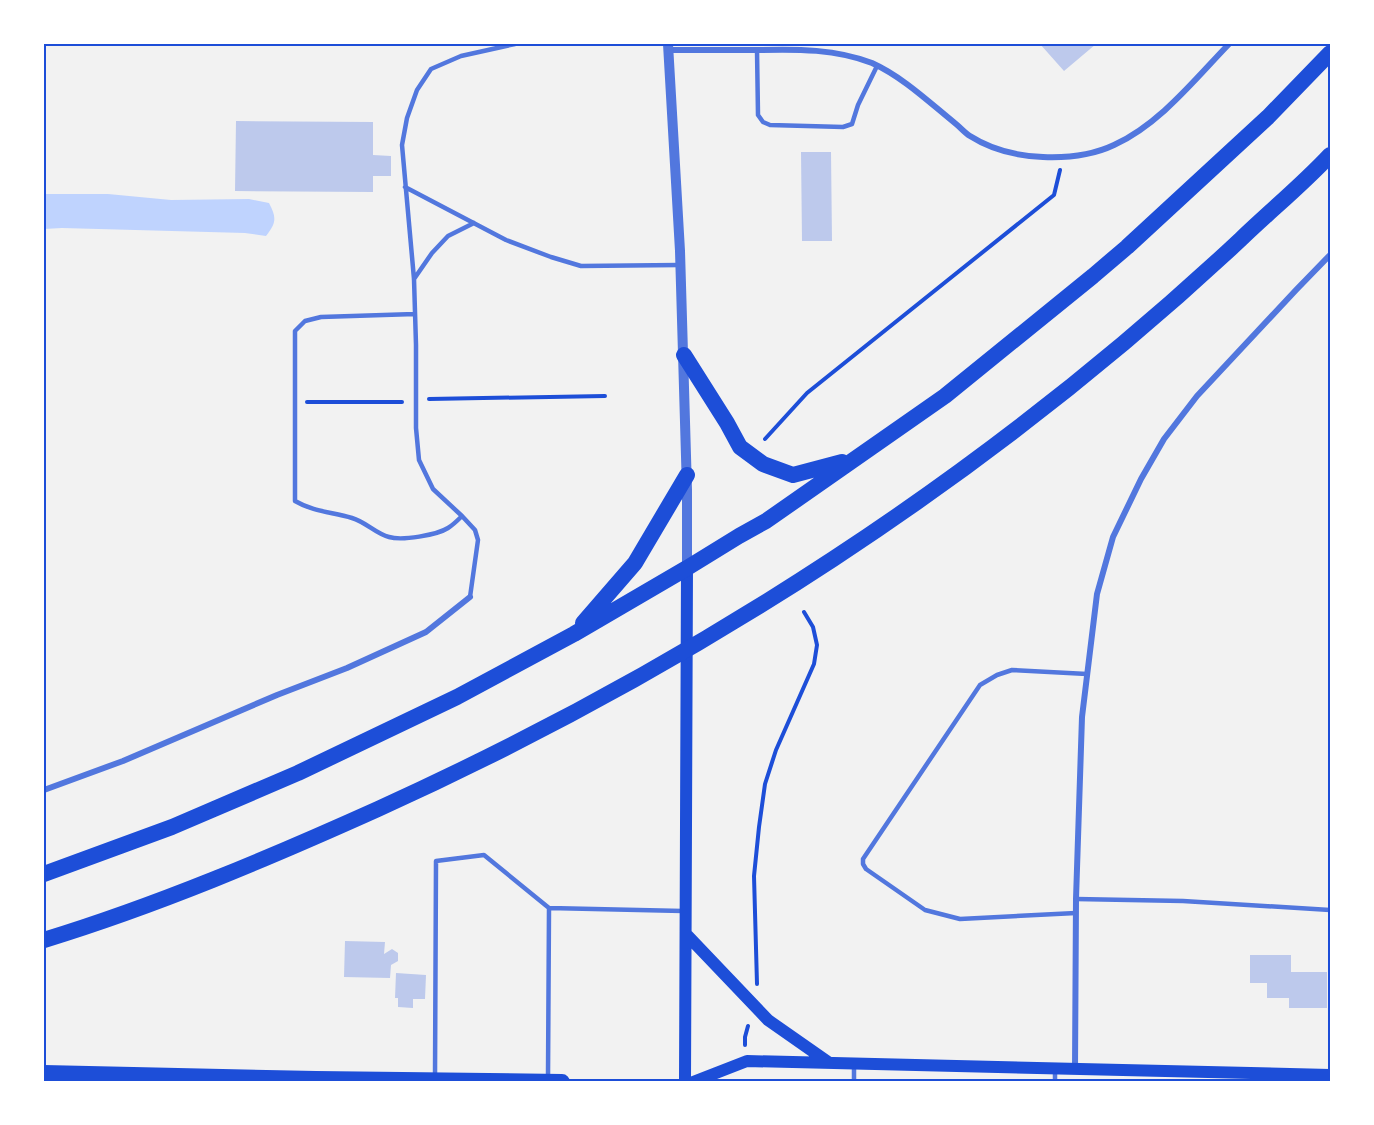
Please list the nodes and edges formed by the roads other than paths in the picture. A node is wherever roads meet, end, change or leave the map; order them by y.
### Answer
1 (515, 44) edge
2 (1229, 44) edge
3 (669, 47) edge
4 (757, 50) junction
5 (1330, 53) edge
6 (877, 66) junction
7 (1330, 155) edge
8 (405, 187) junction
9 (474, 223) junction
10 (1330, 255) edge
11 (681, 265) junction
12 (414, 279) junction
13 (415, 314) junction
14 (684, 355) junction
15 (855, 459) junction
16 (687, 475) junction
17 (462, 516) junction
18 (687, 568) junction
19 (470, 597) joint
20 (574, 634) junction
21 (687, 648) junction
22 (1087, 674) junction
23 (44, 790) edge
24 (44, 874) edge
25 (1076, 898) junction
26 (549, 908) junction
27 (1330, 910) edge
28 (686, 911) junction
29 (1076, 913) junction
30 (686, 934) junction
31 (44, 940) edge
32 (828, 1062) junction
33 (854, 1064) junction
34 (1075, 1069) junction
35 (44, 1073) edge
36 (1055, 1075) edge
37 (1330, 1075) edge
38 (435, 1080) edge
39 (548, 1081) edge
40 (562, 1082) edge
41 (685, 1082) edge
42 (693, 1082) edge
43 (854, 1082) edge

1 - 8 lane
2 - 6 street
3 - 4 street
3 - 11 street
4 - 6 street
4 - 6 lane
5 - 15 highway
7 - 21 highway
8 - 9 lane
8 - 12 lane
9 - 11 lane
9 - 12 lane
10 - 22 street
11 - 14 street
12 - 13 lane
13 - 17 lane
13 - 17 lane
14 - 15 highway
14 - 16 street
15 - 18 highway
16 - 18 street
16 - 20 highway
17 - 19 lane
18 - 20 highway
18 - 21 main road
19 - 23 street
20 - 24 highway
21 - 28 main road
21 - 31 highway
22 - 25 street
22 - 29 lane
25 - 27 lane
25 - 29 street
26 - 28 lane
26 - 38 lane
26 - 39 lane
28 - 30 main road
29 - 34 street
30 - 32 main road
30 - 41 main road
32 - 33 main road
32 - 42 main road
33 - 36 main road
33 - 43 lane
34 - 36 main road
34 - 37 main road
35 - 38 highway
38 - 39 highway
39 - 40 highway

